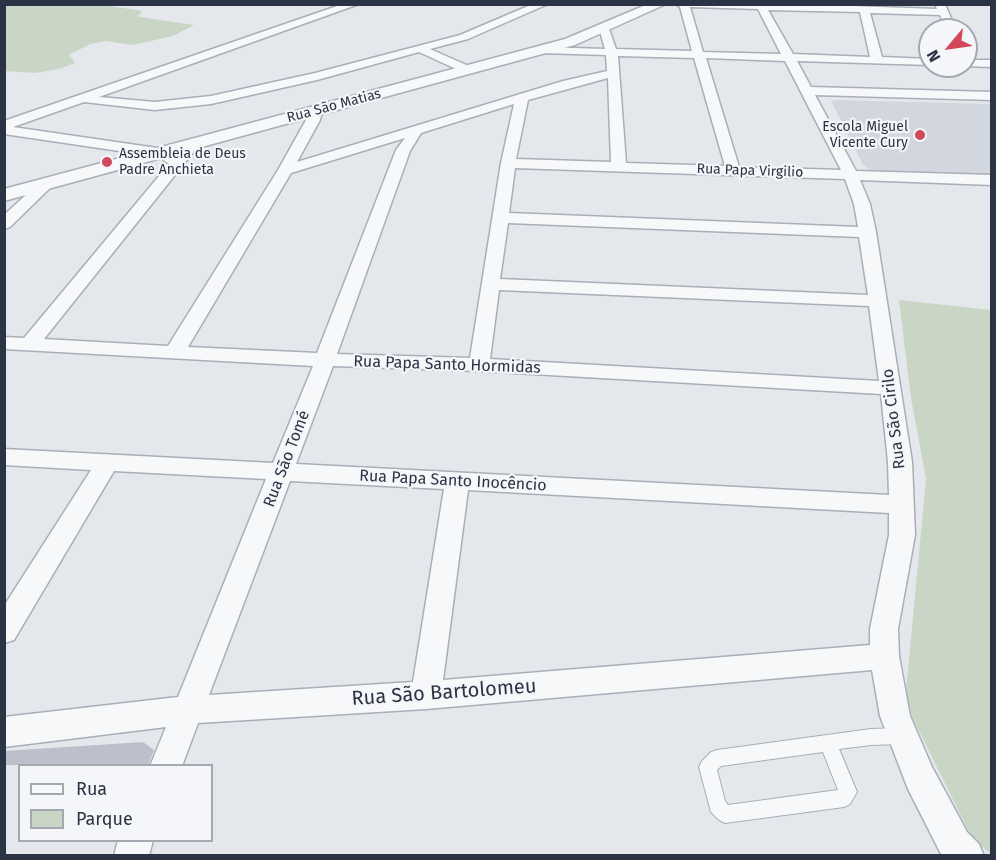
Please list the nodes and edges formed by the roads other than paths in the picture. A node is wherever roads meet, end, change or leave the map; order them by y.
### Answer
1 (354, 4) edge
2 (543, 4) edge
3 (660, 4) edge
4 (680, 4) edge
5 (684, 5) edge
6 (763, 6) edge
7 (941, 8) edge
8 (864, 10) junction
9 (604, 28) junction
10 (420, 49) junction
11 (541, 50) junction
12 (612, 53) junction
13 (698, 56) junction
14 (788, 58) junction
15 (877, 61) junction
16 (918, 62) edge
17 (467, 70) junction
18 (612, 78) junction
19 (806, 91) junction
20 (992, 96) edge
21 (85, 99) junction
22 (521, 106) junction
23 (315, 111) junction
24 (4, 128) edge
25 (401, 140) junction
26 (295, 151) junction
27 (328, 156) junction
28 (170, 157) junction
29 (508, 164) junction
30 (619, 166) junction
31 (285, 170) junction
32 (733, 170) junction
33 (851, 176) junction
34 (992, 180) edge
35 (15, 198) edge
36 (500, 218) junction
37 (4, 224) edge
38 (868, 232) junction
39 (490, 284) junction
40 (878, 301) junction
41 (4, 344) edge
42 (29, 345) junction
43 (175, 351) junction
44 (325, 360) junction
45 (478, 365) junction
46 (890, 388) junction
47 (4, 457) edge
48 (108, 462) junction
49 (282, 472) junction
50 (457, 482) junction
51 (901, 505) junction
52 (4, 632) edge
53 (884, 656) junction
54 (426, 695) junction
55 (187, 710) junction
56 (4, 732) edge
57 (903, 736) junction
58 (828, 743) junction
59 (166, 764) edge
60 (958, 852) edge

1 - 21 street
2 - 10 street
3 - 9 street, Rua São Matias
4 - 5 street
5 - 6 street
5 - 13 street
6 - 8 street
6 - 14 street, Rua São Cirilo
7 - 8 street
8 - 15 street
9 - 11 street, Rua São Matias
9 - 12 street
10 - 17 street
10 - 21 street
11 - 12 street
11 - 17 street, Rua São Matias
12 - 13 street
12 - 18 street
13 - 14 street
13 - 32 street
14 - 15 street
14 - 19 street, Rua São Cirilo
15 - 16 street
17 - 23 street, Rua São Matias
18 - 22 street
18 - 30 street
19 - 20 street
19 - 33 street, Rua São Cirilo
21 - 24 street
22 - 25 street
22 - 29 street
23 - 26 street
23 - 28 street, Rua São Matias
24 - 28 street
25 - 27 street
25 - 44 street, Rua São Tomé
26 - 27 street
26 - 31 street
27 - 31 street
28 - 35 street, Rua São Matias
28 - 42 street
29 - 30 street, Rua Papa Virgilio
29 - 36 street
30 - 32 street, Rua Papa Virgilio
31 - 43 street
32 - 33 street, Rua Papa Virgilio
33 - 34 street, Rua Papa Virgilio
33 - 38 street, Rua São Cirilo
35 - 37 street
36 - 38 street
36 - 39 street
38 - 40 street, Rua São Cirilo
39 - 40 street
39 - 45 street
40 - 46 street, Rua São Cirilo
41 - 42 street, Rua Papa Santo Hormidas
42 - 43 street, Rua Papa Santo Hormidas
43 - 44 street, Rua Papa Santo Hormidas
44 - 45 street, Rua Papa Santo Hormidas
44 - 49 street, Rua São Tomé
45 - 46 street, Rua Papa Santo Hormidas
46 - 51 street, Rua São Cirilo
47 - 48 street, Rua Papa Santo Inocêncio
48 - 49 street, Rua Papa Santo Inocêncio
48 - 52 street
49 - 50 street, Rua Papa Santo Inocêncio
49 - 55 street, Rua São Tomé
50 - 51 street, Rua Papa Santo Inocêncio
50 - 54 street
51 - 53 street, Rua São Cirilo
53 - 54 street, Rua São Bartolomeu
53 - 57 street, Rua São Cirilo
54 - 55 street, Rua São Bartolomeu
55 - 56 street, Rua São Bartolomeu
55 - 59 street, Rua São Tomé
57 - 58 lane
57 - 60 street, Rua São Cirilo
58 - 58 lane

